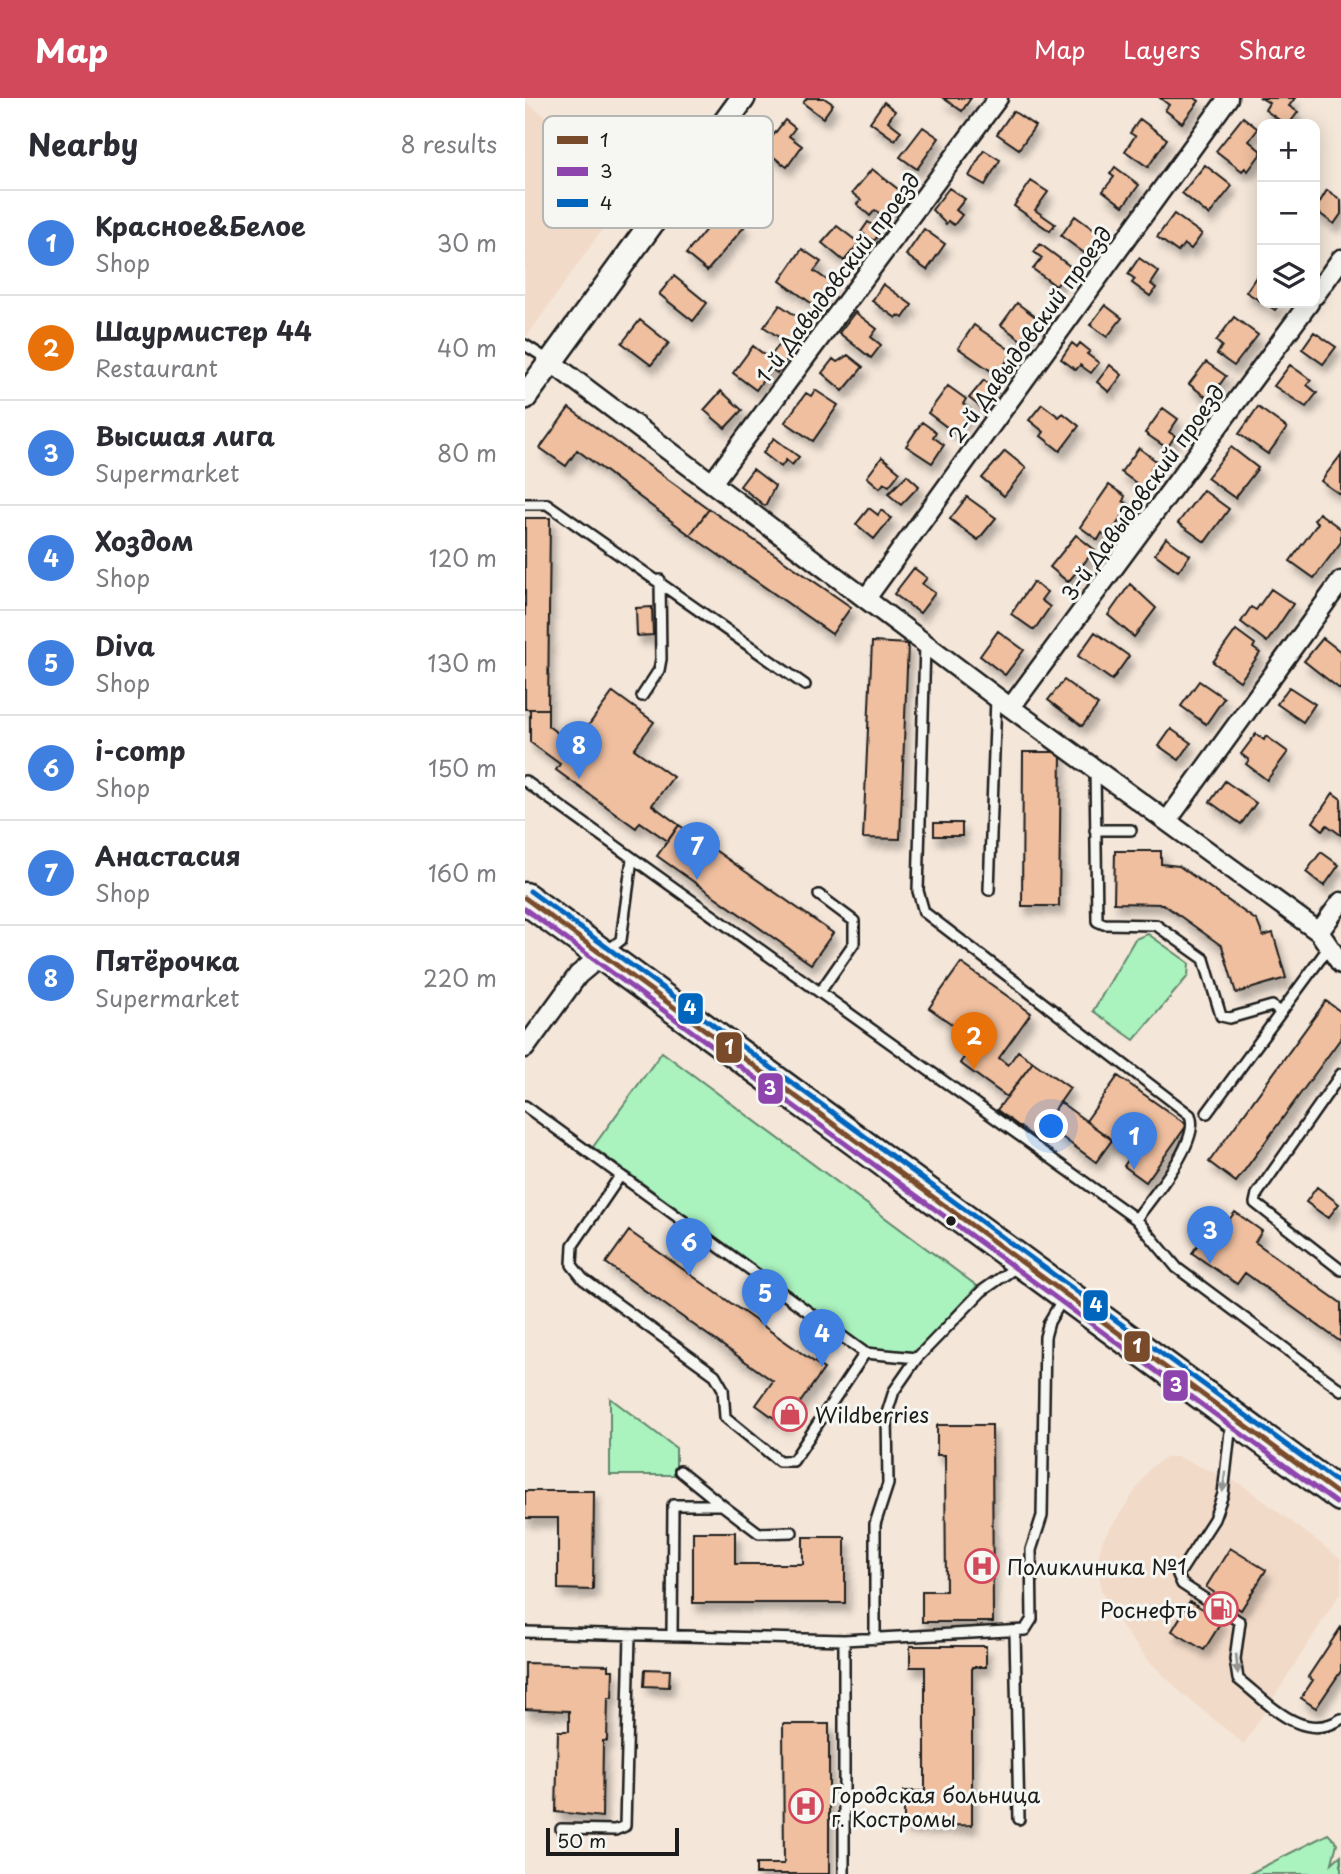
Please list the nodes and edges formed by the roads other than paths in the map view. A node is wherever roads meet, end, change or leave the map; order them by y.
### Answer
1 (743, 98) edge
2 (998, 98) edge
3 (1228, 98) edge
4 (730, 116) edge
5 (648, 228) edge
6 (1341, 259) edge
7 (1320, 288) edge
8 (1305, 308) edge
9 (525, 345) edge
10 (551, 362) junction
11 (525, 397) edge
12 (712, 483) junction
13 (525, 504) edge
14 (660, 580) junction
15 (1341, 581) edge
16 (867, 597) junction
17 (925, 640) junction
18 (805, 685) dead end
19 (642, 696) dead end
20 (1004, 702) junction
21 (1095, 768) junction
22 (525, 781) edge
23 (1167, 821) junction
24 (1095, 830) junction
25 (1131, 830) dead end
26 (632, 859) junction
27 (989, 890) dead end
28 (819, 895) dead end
29 (525, 898) edge
30 (1341, 902) edge
31 (1327, 939) junction
32 (603, 954) junction
33 (1341, 964) edge
34 (820, 992) junction
35 (1281, 1012) junction
36 (525, 1048) edge
37 (1341, 1074) edge
38 (525, 1106) edge
39 (1207, 1112) dead end
40 (620, 1177) junction
41 (1136, 1219) junction
42 (1025, 1262) junction
43 (1341, 1270) edge
44 (1067, 1293) junction
45 (865, 1353) junction
46 (917, 1358) junction
47 (1341, 1390) edge
48 (1232, 1415) junction
49 (680, 1471) dead end
50 (1341, 1496) edge
51 (722, 1505) junction
52 (792, 1532) dead end
53 (525, 1632) edge
54 (1014, 1633) junction
55 (630, 1635) junction
56 (672, 1636) junction
57 (876, 1639) junction
58 (844, 1640) junction
59 (1341, 1719) edge
60 (1020, 1819) dead end
61 (561, 1829) dead end
62 (844, 1874) edge

1 - 4 street
2 - 12 street, 1-й Давыдовский проезд
3 - 16 street, 2-й Давыдовский проезд
5 - 10 street
6 - 7 street
8 - 20 street, 3-й Давыдовский проезд
9 - 10 lane
10 - 11 street
10 - 12 street
12 - 16 street
13 - 14 lane
14 - 18 lane
14 - 19 lane
15 - 23 street
16 - 17 street
17 - 20 street
17 - 41 lane
20 - 21 street
20 - 27 lane
21 - 23 street
21 - 24 lane
22 - 26 lane
23 - 31 street
24 - 25 lane
24 - 35 lane
26 - 32 lane
26 - 34 lane
28 - 34 lane
29 - 32 highway
30 - 31 street
31 - 33 street
31 - 35 lane
32 - 36 street
32 - 42 highway
34 - 41 lane
35 - 39 lane
37 - 43 lane
38 - 40 lane
40 - 45 lane
40 - 45 lane
41 - 47 lane
42 - 44 highway
42 - 46 lane
44 - 48 highway
44 - 54 lane
45 - 46 lane
46 - 57 lane
48 - 50 highway
48 -> 59 lane
49 - 51 lane
51 - 52 lane
51 - 56 lane
53 - 55 lane
54 - 57 lane
54 - 60 lane
55 - 56 lane
55 - 61 lane
56 - 58 lane
57 - 58 lane
58 - 62 lane

